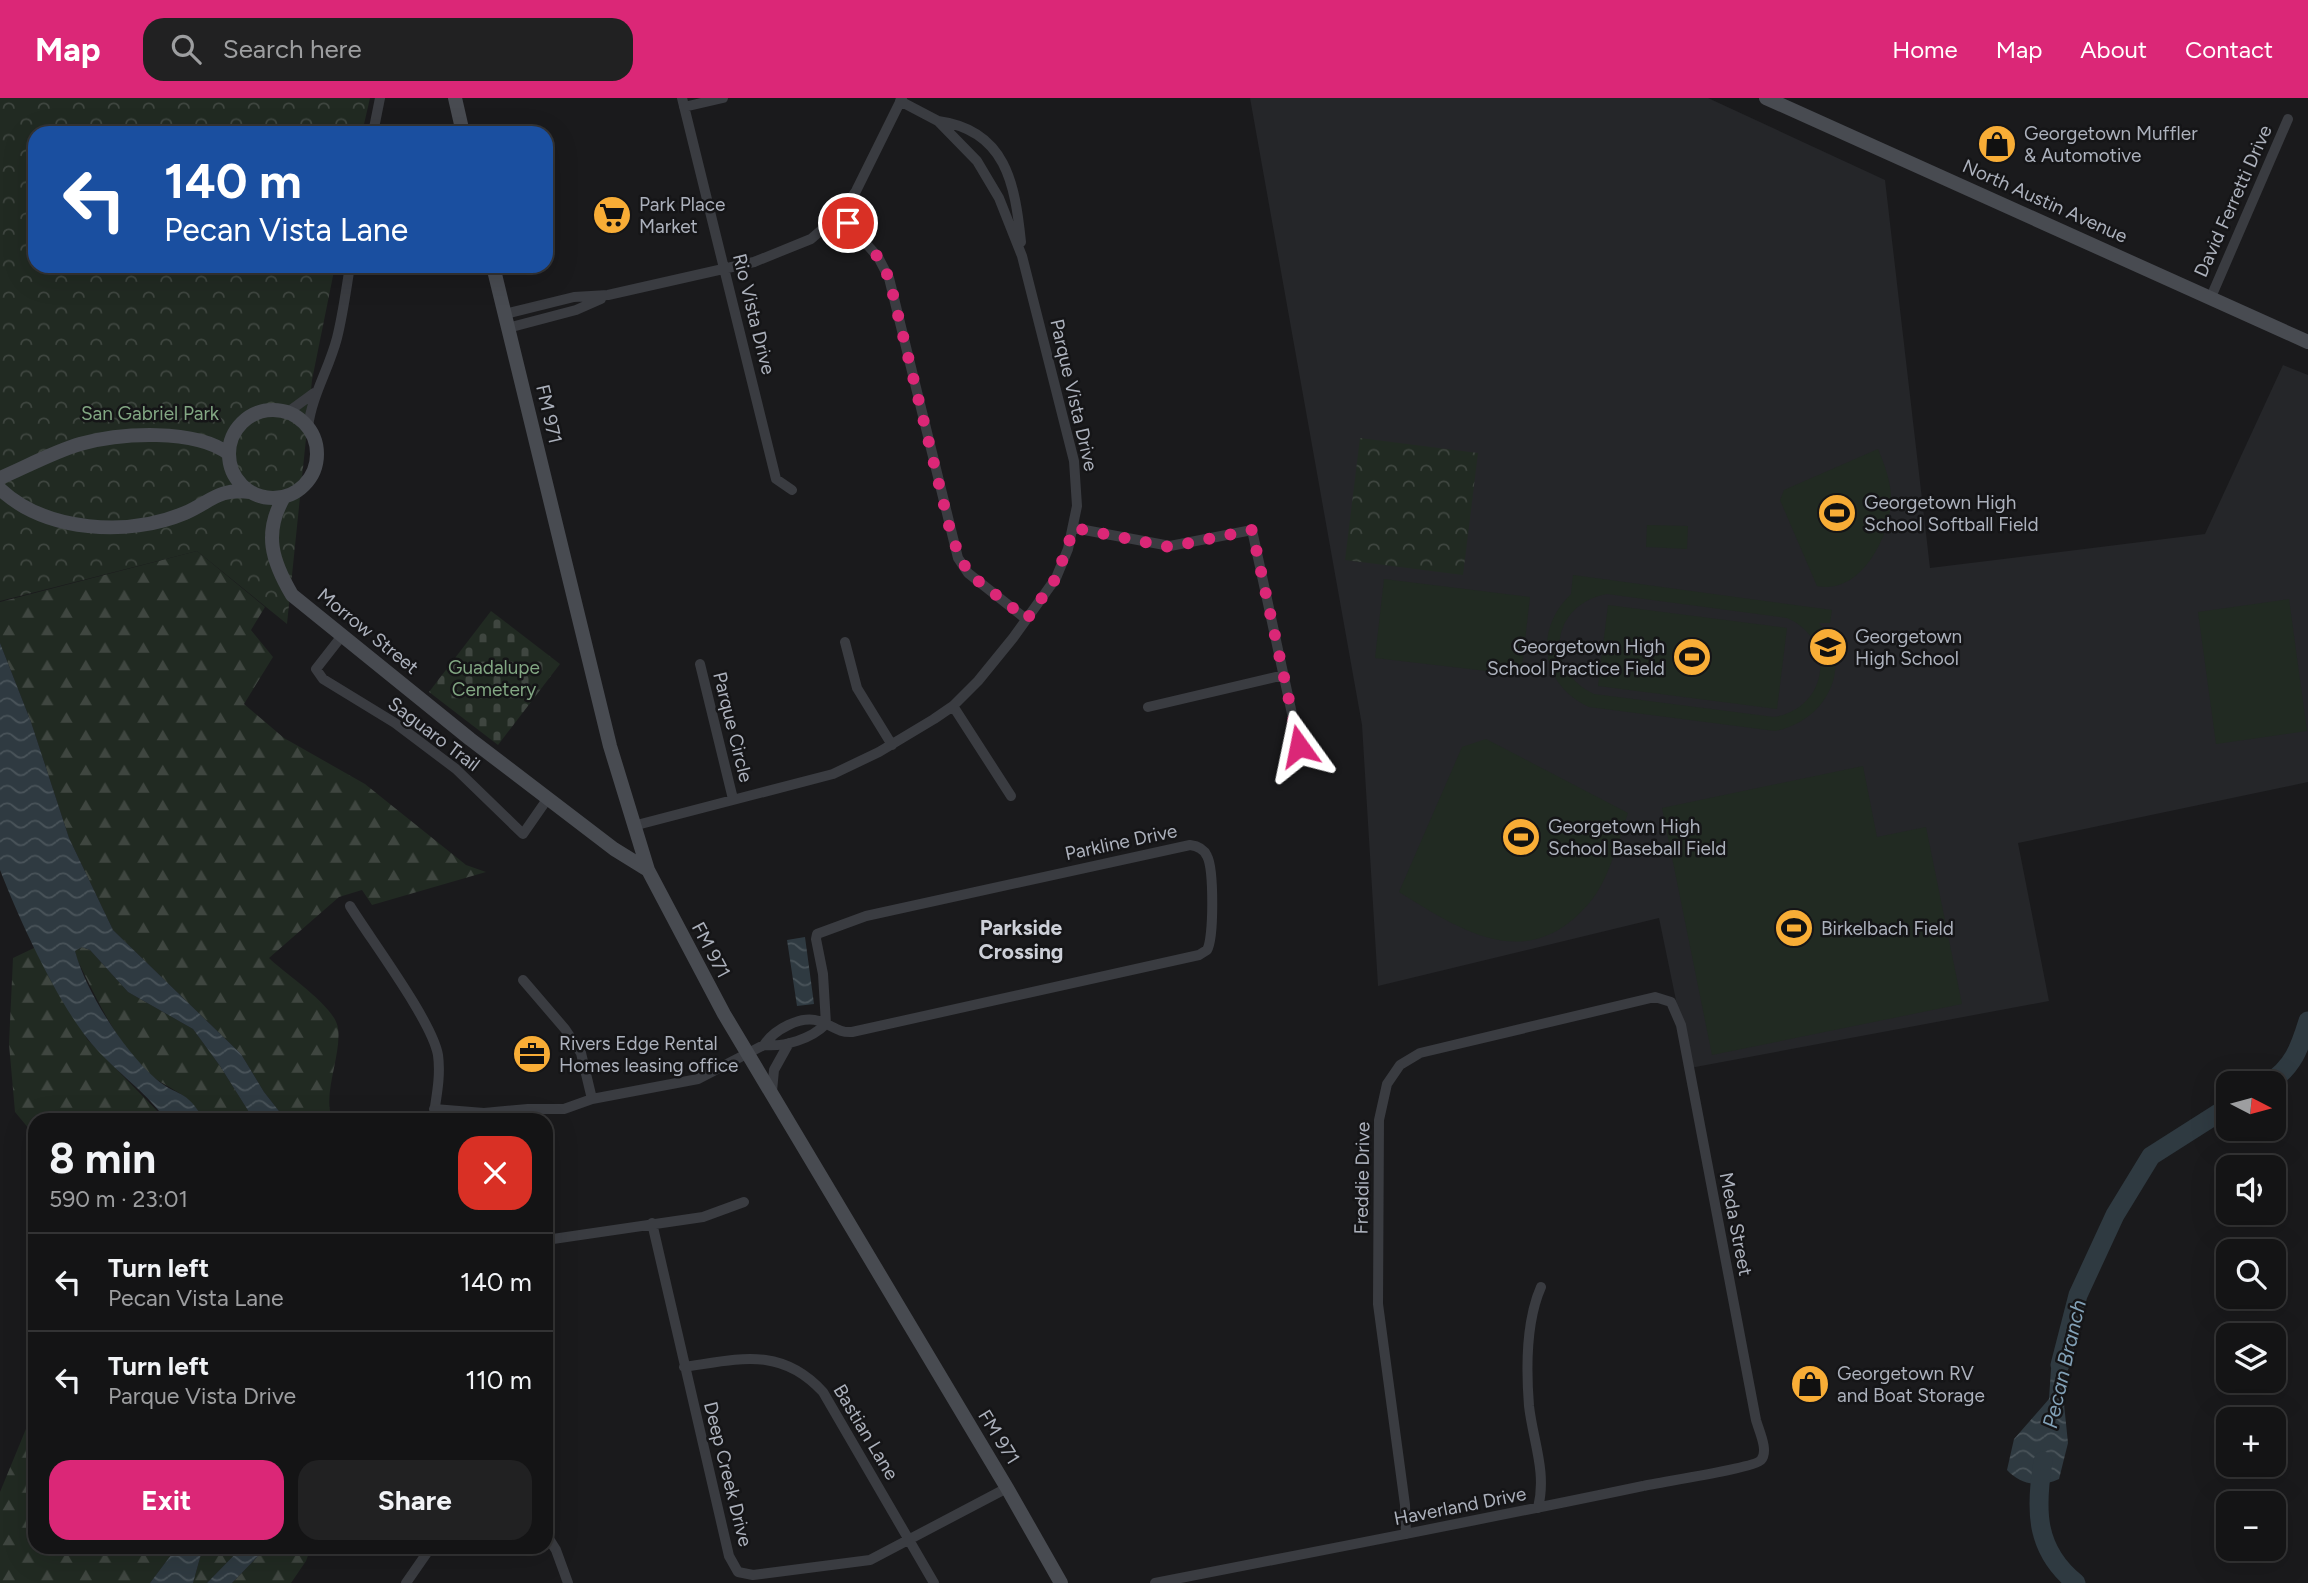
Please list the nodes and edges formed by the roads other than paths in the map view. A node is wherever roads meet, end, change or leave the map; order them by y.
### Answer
1 (380, 98) edge
2 (455, 98) edge
3 (723, 98) edge
4 (1766, 98) edge
5 (901, 100) edge
6 (683, 102) edge
7 (2288, 119) dead end
8 (939, 121) junction
9 (374, 126) edge
10 (461, 126) edge
11 (840, 214) junction
12 (1022, 256) junction
13 (725, 268) junction
14 (349, 273) edge
15 (496, 273) edge
16 (2211, 297) junction
17 (507, 321) junction
18 (2308, 342) edge
19 (315, 393) junction
20 (288, 412) junction
21 (308, 427) junction
22 (234, 433) junction
23 (210, 442) junction
24 (229, 454) junction
25 (232, 469) junction
26 (0, 478) edge
27 (0, 489) edge
28 (792, 490) dead end
29 (223, 491) junction
30 (253, 493) junction
31 (284, 497) junction
32 (271, 524) junction
33 (1074, 528) junction
34 (1027, 619) junction
35 (341, 637) junction
36 (845, 642) dead end
37 (700, 664) dead end
38 (1284, 674) junction
39 (953, 706) junction
40 (1148, 707) dead end
41 (892, 745) junction
42 (1299, 746) dead end
43 (1011, 796) dead end
44 (548, 798) junction
45 (733, 799) junction
46 (633, 826) junction
47 (648, 870) junction
48 (350, 906) dead end
49 (523, 980) dead end
50 (1671, 1002) joint
51 (826, 1024) junction
52 (789, 1043) junction
53 (764, 1045) junction
54 (747, 1054) junction
55 (772, 1095) junction
56 (592, 1099) junction
57 (434, 1113) edge
58 (471, 1113) edge
59 (744, 1202) dead end
60 (652, 1223) junction
61 (553, 1239) edge
62 (1541, 1287) dead end
63 (684, 1367) junction
64 (1765, 1453) joint
65 (1007, 1488) junction
66 (1538, 1508) junction
67 (1406, 1534) junction
68 (910, 1541) junction
69 (553, 1545) edge
70 (426, 1554) edge
71 (406, 1583) edge
72 (568, 1583) edge
73 (934, 1583) edge
74 (1061, 1583) edge
75 (1155, 1583) edge

1 - 9 street
2 - 10 main road
3 - 6 street
4 - 16 main road, North Austin Avenue
5 - 8 street, Parque Vista Drive
5 - 11 street
6 - 13 street, Rio Vista Drive
7 - 16 street, David Ferretti Drive
8 - 12 street, Parque Vista Drive
8 - 12 street, Parque Vista Drive
11 - 13 street
11 - 34 street
12 - 33 street, Parque Vista Drive
13 - 17 street
13 - 28 street, Rio Vista Drive
14 - 19 street
15 - 17 main road, FM 971 / FM 971
16 - 18 main road, North Austin Avenue
17 - 46 main road, FM 971 / FM 971
19 - 20 street
19 - 21 street
20 - 21 main road
20 - 22 main road
21 - 31 main road
22 - 23 main road
22 - 24 main road
23 - 24 main road
23 - 26 main road
24 - 25 main road
25 - 29 main road
25 - 30 main road
27 - 29 main road
29 - 30 main road
30 - 31 main road
30 - 32 main road, Morrow Street
31 - 32 main road
32 - 35 main road, Morrow Street
33 - 34 street, Parque Vista Drive
33 - 38 street
34 - 39 street, Parque Vista Drive
35 - 44 main road, Morrow Street
35 - 44 street, Saguaro Trail
36 - 41 street
37 - 45 street, Parque Circle
38 - 40 street
38 - 42 street
39 - 41 street, Parque Vista Drive
39 - 43 street
41 - 45 street, Parque Vista Drive
44 - 47 main road, Morrow Street
45 - 46 street, Parque Vista Drive
46 - 47 main road, FM 971 / FM 971
47 - 54 main road, FM 971 / FM 971
48 - 57 street
49 - 56 street
50 - 64 street, Meda Street
50 - 67 street, Freddie Drive
51 - 51 street, Parkline Drive
51 - 52 street, Parkline Drive
51 - 53 street, Parkline Drive
52 - 53 street, Parkline Drive
52 - 55 street
53 - 54 street, Parkline Drive
54 - 55 main road, FM 971 / FM 971
54 - 56 street, Parkline Drive
55 - 65 main road, FM 971 / FM 971
56 - 58 street, Parkline Drive
59 - 60 street
60 - 61 street
60 - 63 street, Deep Creek Drive
62 - 66 street
63 - 68 street, Bastian Lane
63 - 68 street, Deep Creek Drive
64 - 66 street, Haverland Drive
65 - 68 street, Deep Creek Drive
65 - 74 main road, FM 971 / FM 971
66 - 67 street, Haverland Drive
67 - 75 street, Haverland Drive
68 - 73 street, Bastian Lane
69 - 72 street
70 - 71 street

